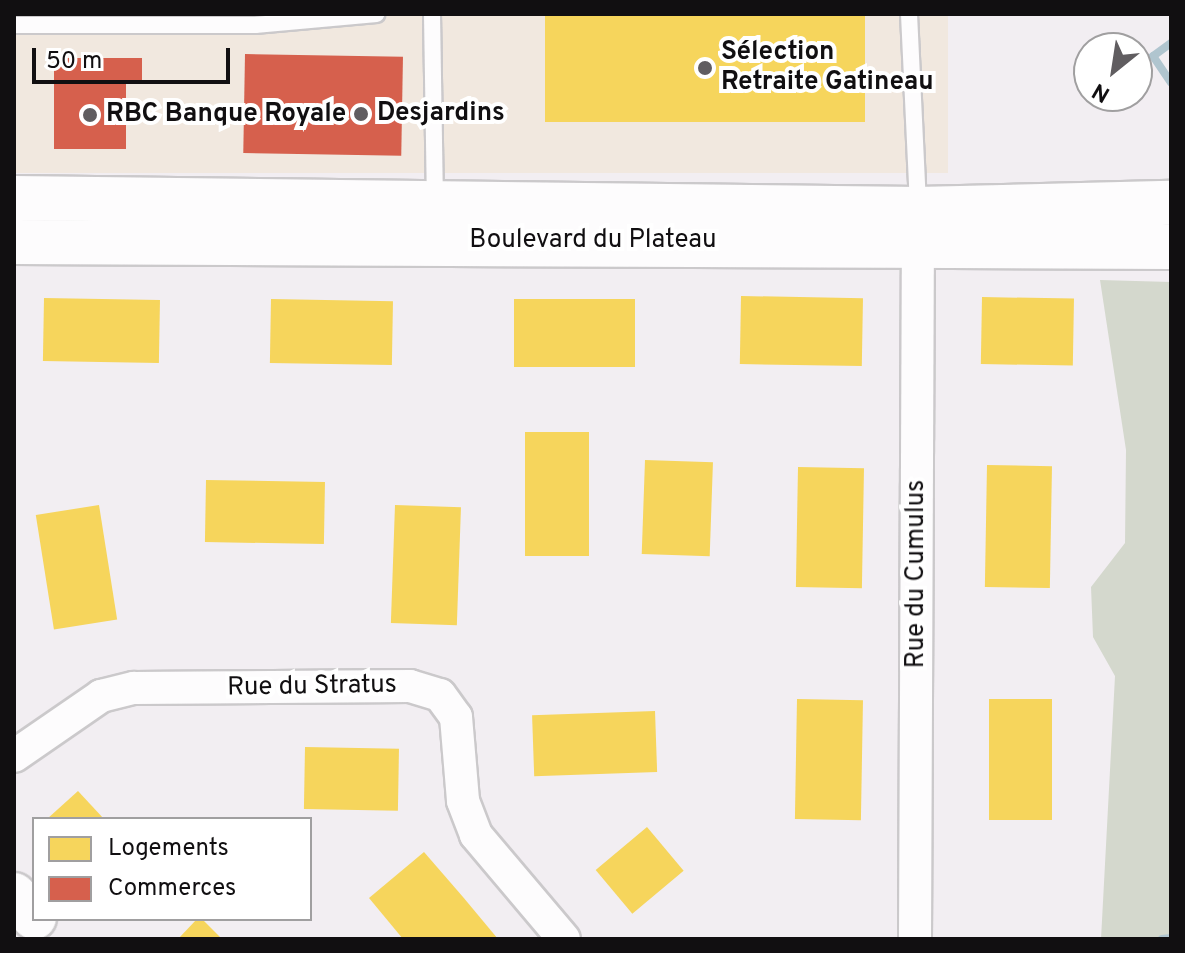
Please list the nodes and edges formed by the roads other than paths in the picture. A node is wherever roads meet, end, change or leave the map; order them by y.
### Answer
1 (377, 14) edge
2 (432, 14) edge
3 (909, 14) edge
4 (187, 20) edge
5 (14, 25) edge
6 (14, 198) edge
7 (1171, 203) edge
8 (435, 205) junction
9 (918, 225) junction
10 (14, 242) edge
11 (1171, 247) edge
12 (14, 756) edge
13 (14, 895) edge
14 (32, 915) edge
15 (38, 921) edge
16 (55, 939) edge
17 (564, 939) edge
18 (915, 939) edge

1 - 4 lane
2 - 8 lane
3 - 9 lane
4 - 5 lane
6 - 8 main road, Boulevard du Plateau
7 - 9 main road, Boulevard du Plateau
8 - 9 main road, Boulevard du Plateau
9 - 10 main road, Boulevard du Plateau
9 - 11 main road, Boulevard du Plateau
9 - 18 street, Rue du Cumulus
12 - 17 street, Rue du Stratus
13 - 14 main road
15 - 16 main road

